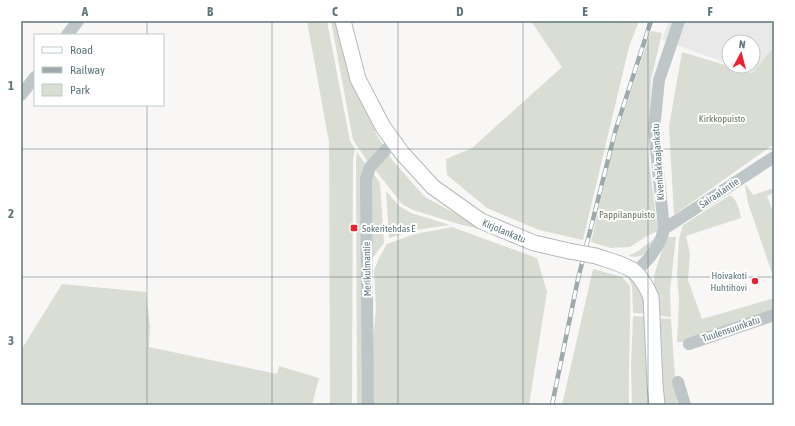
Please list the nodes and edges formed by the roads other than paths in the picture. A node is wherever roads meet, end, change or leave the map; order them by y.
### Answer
1 (78, 21) edge
2 (343, 21) edge
3 (679, 21) edge
4 (68, 34) edge
5 (34, 78) edge
6 (21, 95) edge
7 (393, 142) junction
8 (774, 157) edge
9 (664, 229) junction
10 (635, 272) junction
11 (774, 315) edge
12 (689, 344) dead end
13 (678, 382) dead end
14 (368, 405) edge
15 (657, 405) edge
16 (685, 405) edge

1 - 4 street
2 - 7 main road, Kirjolankatu
3 - 9 street, Kivenhakkaajankatu
5 - 6 street
7 - 10 main road, Kirjolankatu, bridge
7 - 14 street, Merikulmantie
8 - 9 street, Sairaalantie
9 - 10 street, Kivenhakkaajankatu
10 - 15 main road, Kirjolankatu
11 - 12 street, Tuulensuunkatu
13 - 16 street

